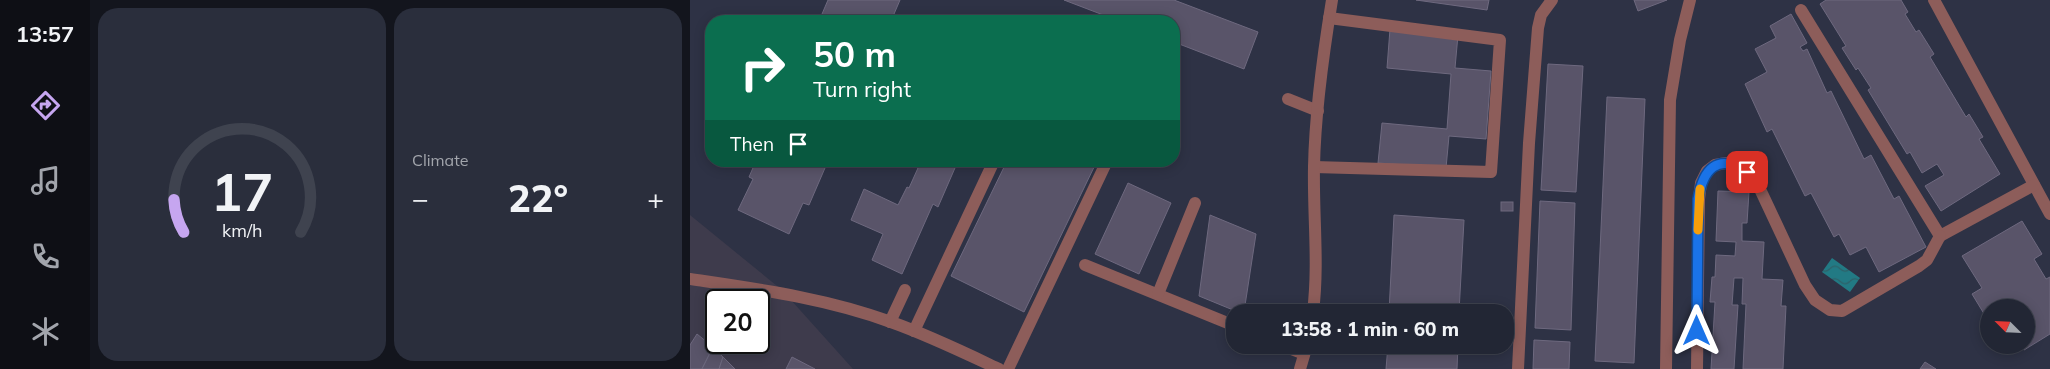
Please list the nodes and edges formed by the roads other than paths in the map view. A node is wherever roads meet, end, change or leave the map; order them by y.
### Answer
1 (1332, 0) edge
2 (1552, 0) edge
3 (1690, 0) edge
4 (1934, 0) edge
5 (1801, 10) dead end
6 (1329, 18) junction
7 (1288, 99) dead end
8 (1318, 111) junction
9 (991, 167) edge
10 (1104, 167) edge
11 (1314, 167) junction
12 (2034, 185) junction
13 (1195, 203) dead end
14 (2050, 214) edge
15 (1940, 236) junction
16 (1085, 265) dead end
17 (690, 279) edge
18 (905, 290) dead end
19 (1158, 294) junction
20 (1314, 304) edge
21 (890, 322) junction
22 (1226, 322) edge
23 (914, 331) junction
24 (1305, 354) edge
25 (998, 369) edge
26 (1008, 369) edge
27 (1300, 369) edge
28 (1518, 369) edge
29 (1666, 369) edge
30 (1697, 369) edge

1 - 6 street
2 - 28 street
3 - 29 street
4 - 12 street
5 - 15 street
6 - 8 street
6 - 11 street
7 - 8 street
8 - 11 street
9 - 23 street
10 - 26 street
11 - 20 street
12 - 14 street
12 - 15 street
13 - 19 street
15 - 30 street
16 - 19 street
17 - 21 street
18 - 21 street
19 - 22 street
21 - 23 street
23 - 25 street
24 - 27 street

